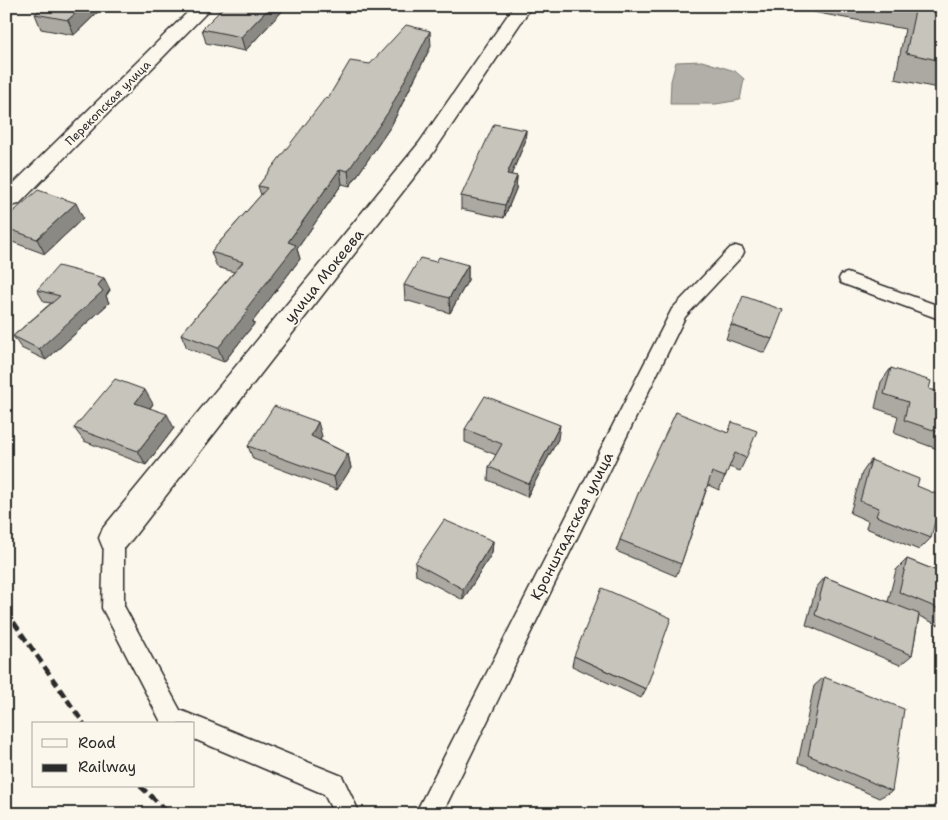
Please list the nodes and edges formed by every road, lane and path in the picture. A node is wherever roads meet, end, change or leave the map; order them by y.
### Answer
1 (204, 6) edge
2 (523, 6) edge
3 (11, 199) dead end
4 (736, 252) dead end
5 (847, 279) dead end
6 (942, 314) edge
7 (114, 538) joint
8 (181, 722) edge
9 (195, 727) edge
10 (347, 814) edge
11 (428, 814) edge

1 - 3 street, Перекопская улица
2 - 7 street, улица Мокеева
4 - 11 lane, Кронштадтская улица
5 - 6 lane
7 - 8 lane
9 - 10 lane

